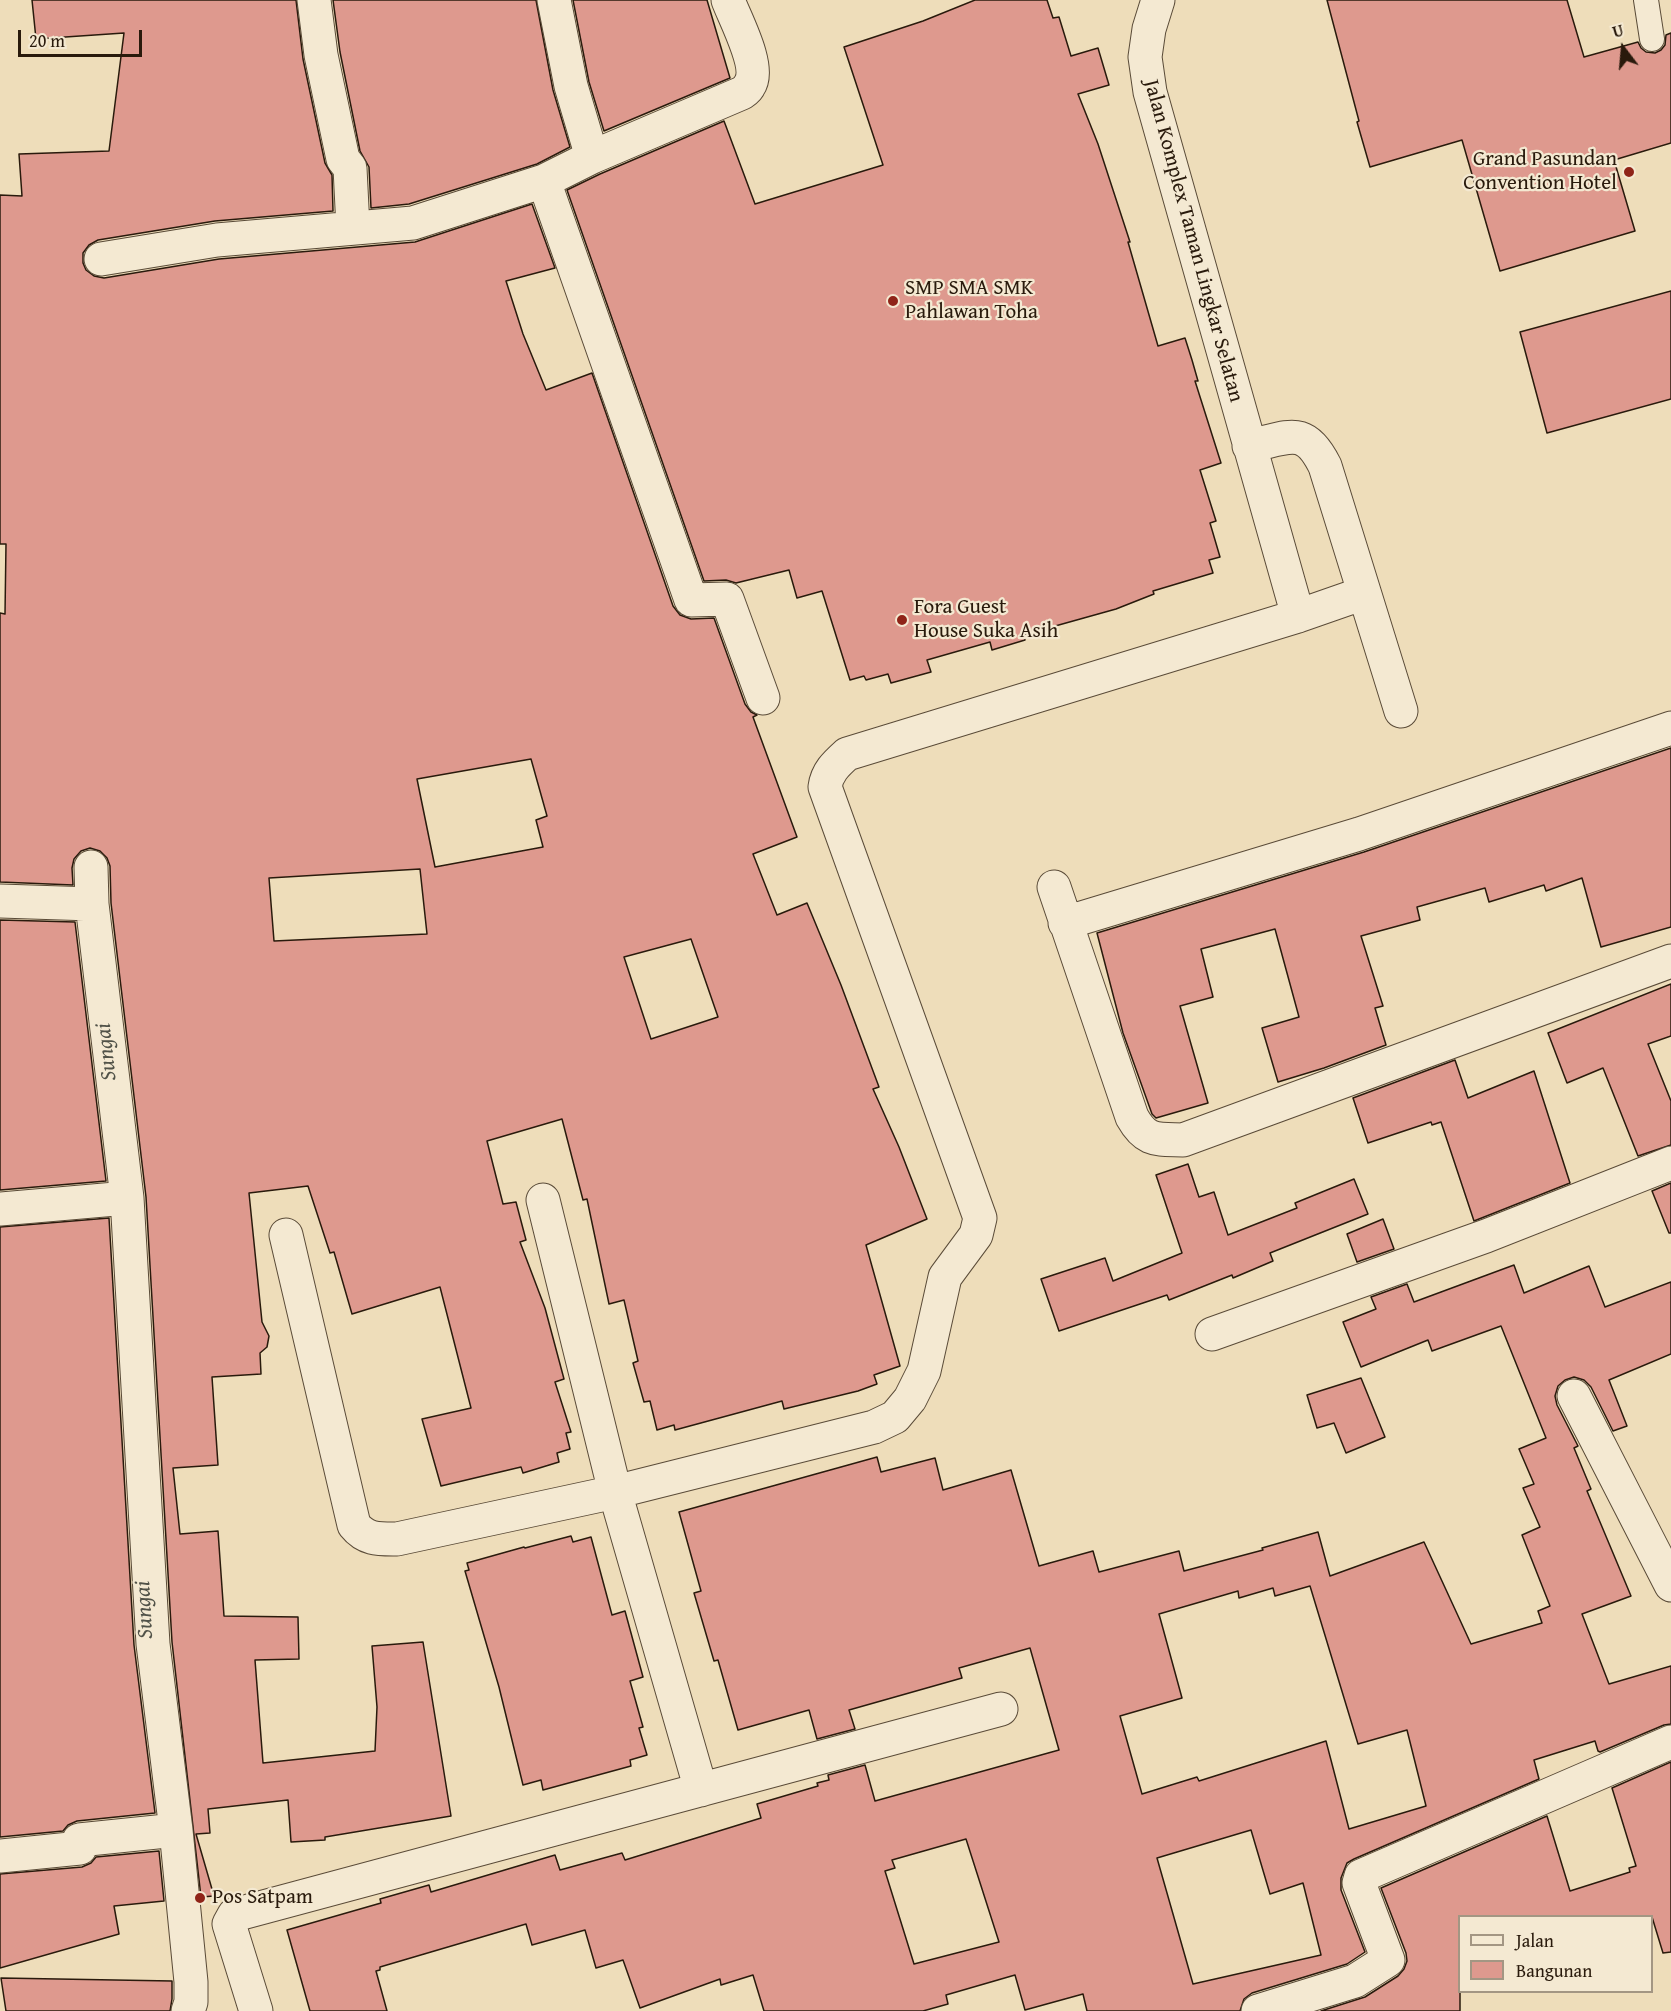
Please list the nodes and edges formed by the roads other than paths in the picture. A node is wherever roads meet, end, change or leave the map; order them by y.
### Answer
1 (314, 0) edge
2 (554, 0) edge
3 (728, 0) edge
4 (1158, 0) edge
5 (1646, 0) edge
6 (1652, 39) dead end
7 (592, 157) junction
8 (544, 181) junction
9 (353, 228) junction
10 (101, 259) dead end
11 (1250, 446) junction
12 (1364, 593) junction
13 (1298, 616) junction
14 (763, 698) dead end
15 (1401, 711) dead end
16 (1671, 728) edge
17 (91, 867) dead end
18 (1054, 887) dead end
19 (0, 902) edge
20 (92, 904) junction
21 (1065, 923) junction
22 (1671, 961) edge
23 (1671, 1163) edge
24 (127, 1198) junction
25 (543, 1200) dead end
26 (0, 1209) edge
27 (286, 1235) dead end
28 (1212, 1334) dead end
29 (1574, 1396) dead end
30 (615, 1492) junction
31 (1671, 1585) edge
32 (1001, 1709) dead end
33 (1671, 1742) edge
34 (701, 1790) junction
35 (168, 1831) junction
36 (0, 1856) edge
37 (188, 2011) edge
38 (256, 2011) edge
39 (1258, 2011) edge

1 - 9 street
2 - 7 street
3 - 7 street
4 - 11 street, Jalan Komplex Taman Lingkar Selatan
5 - 6 lane
7 - 8 street
8 - 9 street
8 - 14 street
9 - 10 street
11 - 12 street
11 - 13 street, Jalan Komplex Taman Lingkar Selatan
12 - 13 street
12 - 15 street
13 - 30 street
16 - 21 street
17 - 20 street
18 - 21 street
19 - 20 street
20 - 24 street
21 - 22 street
23 - 28 street
24 - 26 street
24 - 35 street
25 - 30 street
27 - 30 street
29 - 31 street
30 - 34 street
32 - 34 street
33 - 39 street
34 - 38 street
35 - 36 street
35 - 37 street

